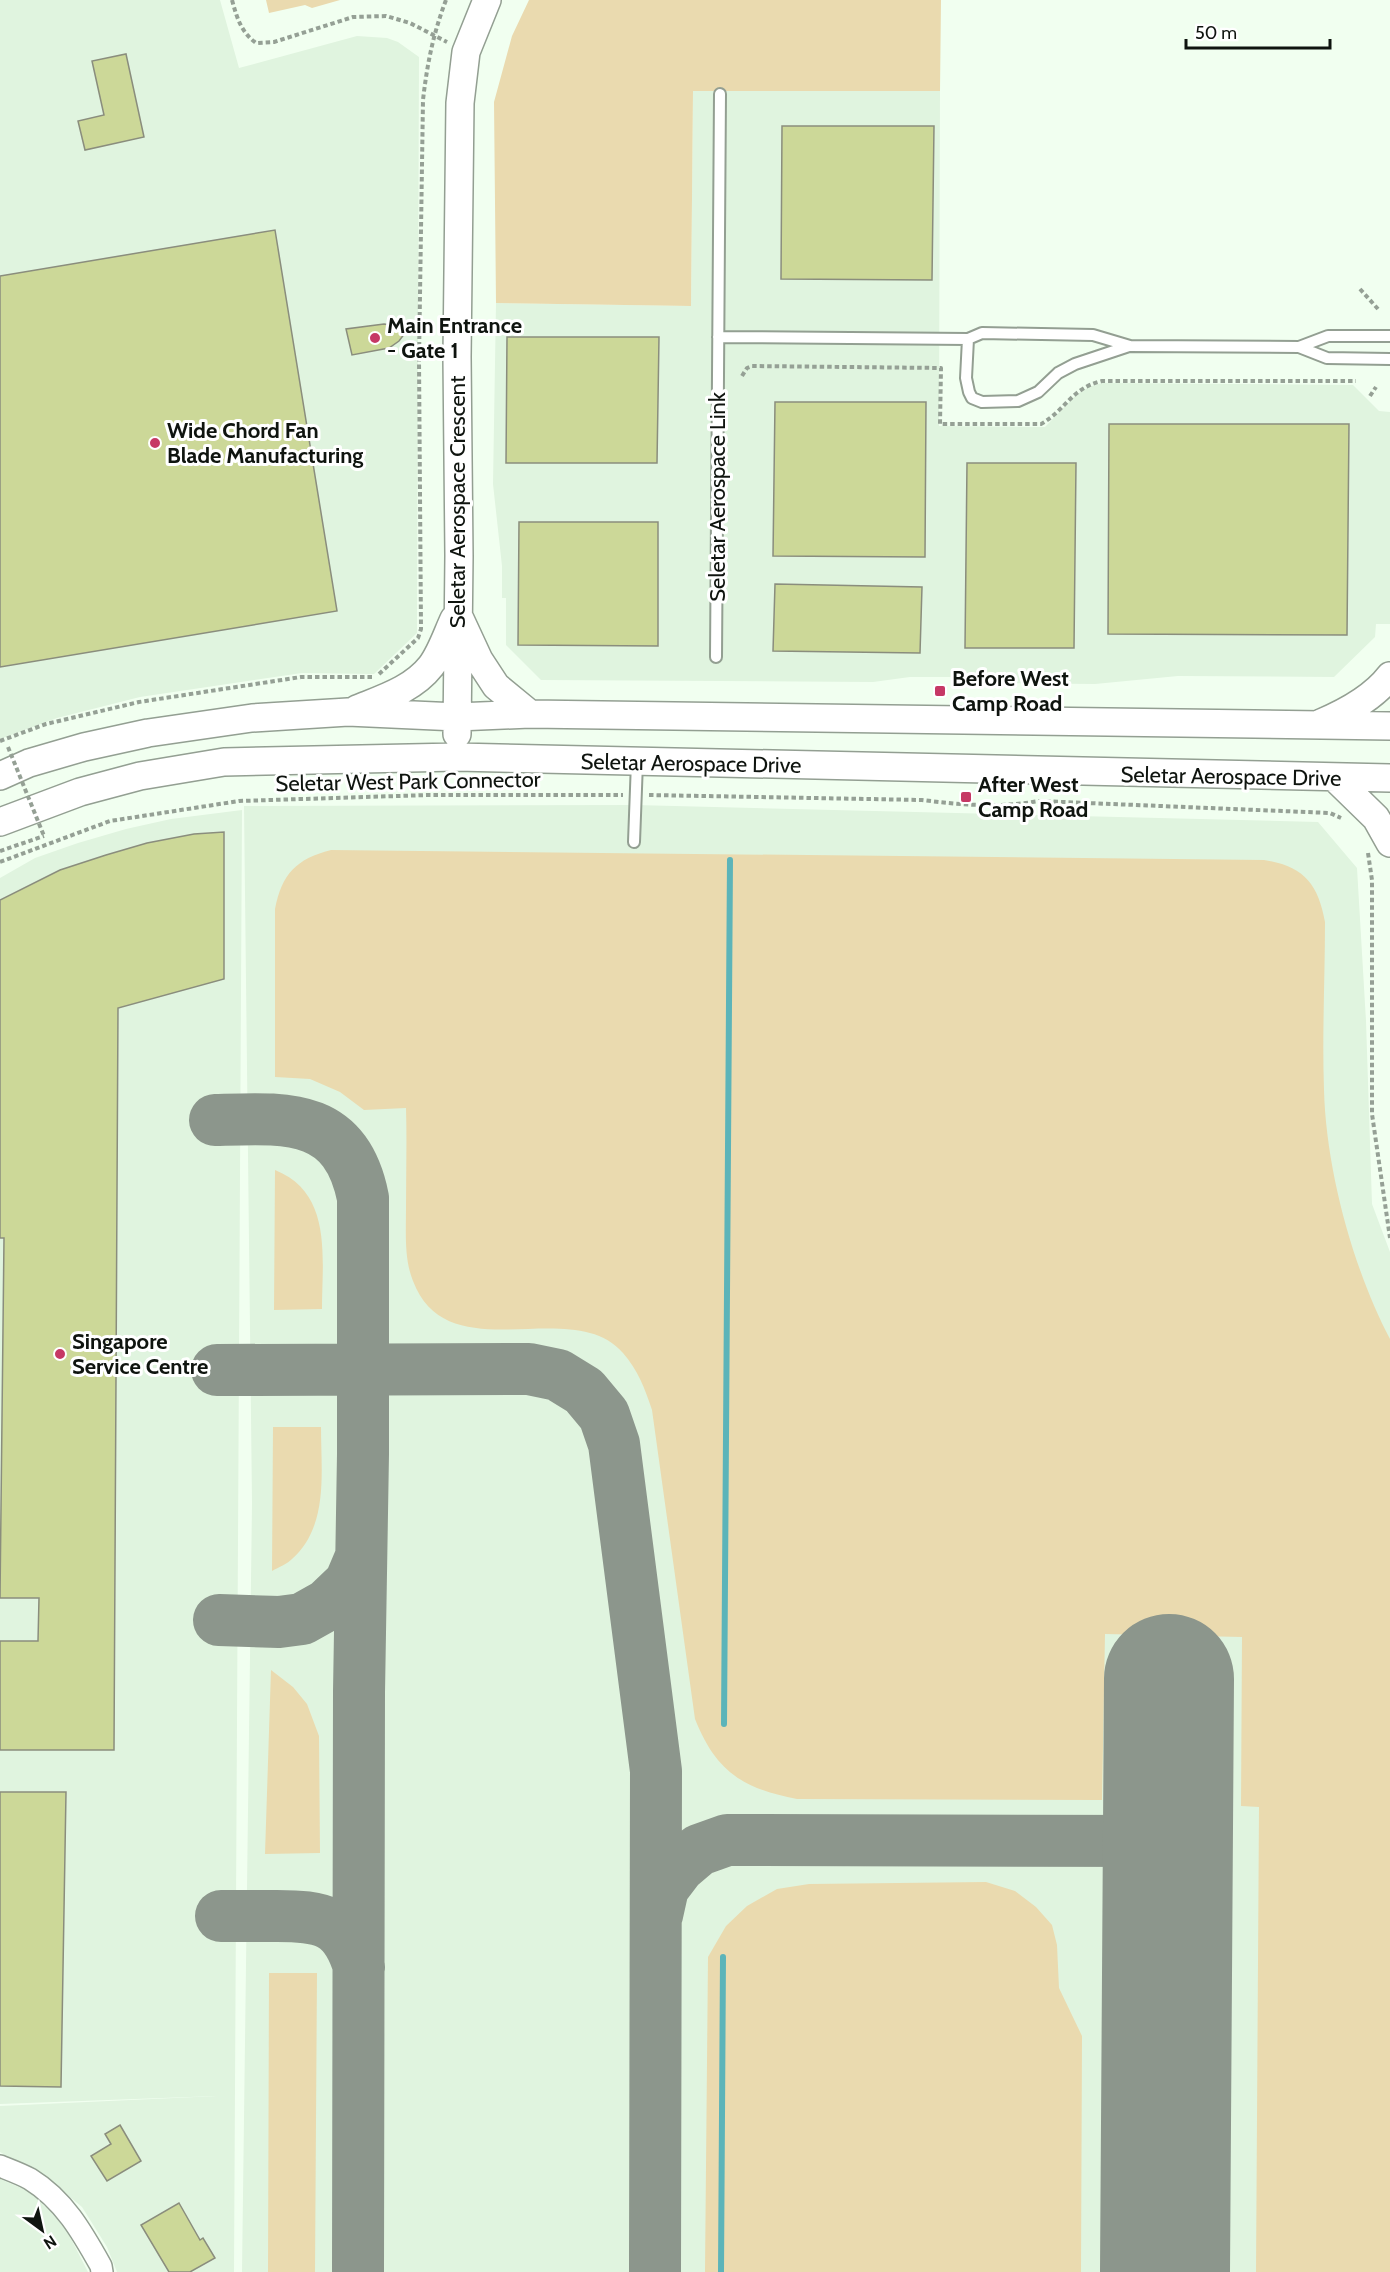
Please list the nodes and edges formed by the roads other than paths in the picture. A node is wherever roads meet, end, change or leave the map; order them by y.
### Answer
1 (487, 0) edge
2 (720, 94) dead end
3 (1390, 336) edge
4 (718, 337) junction
5 (968, 339) junction
6 (1130, 346) junction
7 (1299, 347) junction
8 (1390, 359) edge
9 (457, 613) junction
10 (716, 657) dead end
11 (1390, 676) edge
12 (348, 712) junction
13 (530, 714) junction
14 (457, 717) junction
15 (1317, 725) junction
16 (1390, 726) edge
17 (457, 756) junction
18 (637, 761) junction
19 (0, 776) edge
20 (1390, 778) edge
21 (1336, 779) junction
22 (0, 822) edge
23 (634, 842) dead end
24 (1378, 843) edge
25 (0, 2166) edge
26 (102, 2272) edge

1 - 9 street, Seletar Aerospace Crescent
2 - 4 lane, Seletar Aerospace Link
3 - 7 lane
4 - 5 lane
4 - 10 lane, Seletar Aerospace Link
5 - 6 lane
5 - 6 lane
6 - 7 lane
7 - 8 lane
9 - 12 street
9 - 13 street
9 - 14 street, Seletar Aerospace Crescent
11 - 15 street
12 - 14 street, Seletar Aerospace Drive
12 - 19 street, Seletar Aerospace Drive
13 - 14 street, Seletar Aerospace Drive
13 - 15 street, Seletar Aerospace Drive
14 - 17 street, Seletar Aerospace Crescent
15 - 16 street, Seletar Aerospace Drive
17 - 18 street, Seletar Aerospace Drive
17 - 22 street, Seletar Aerospace Drive
18 - 21 street, Seletar Aerospace Drive
18 - 23 lane
20 - 21 street, Seletar Aerospace Drive
21 - 24 street
25 - 26 street

